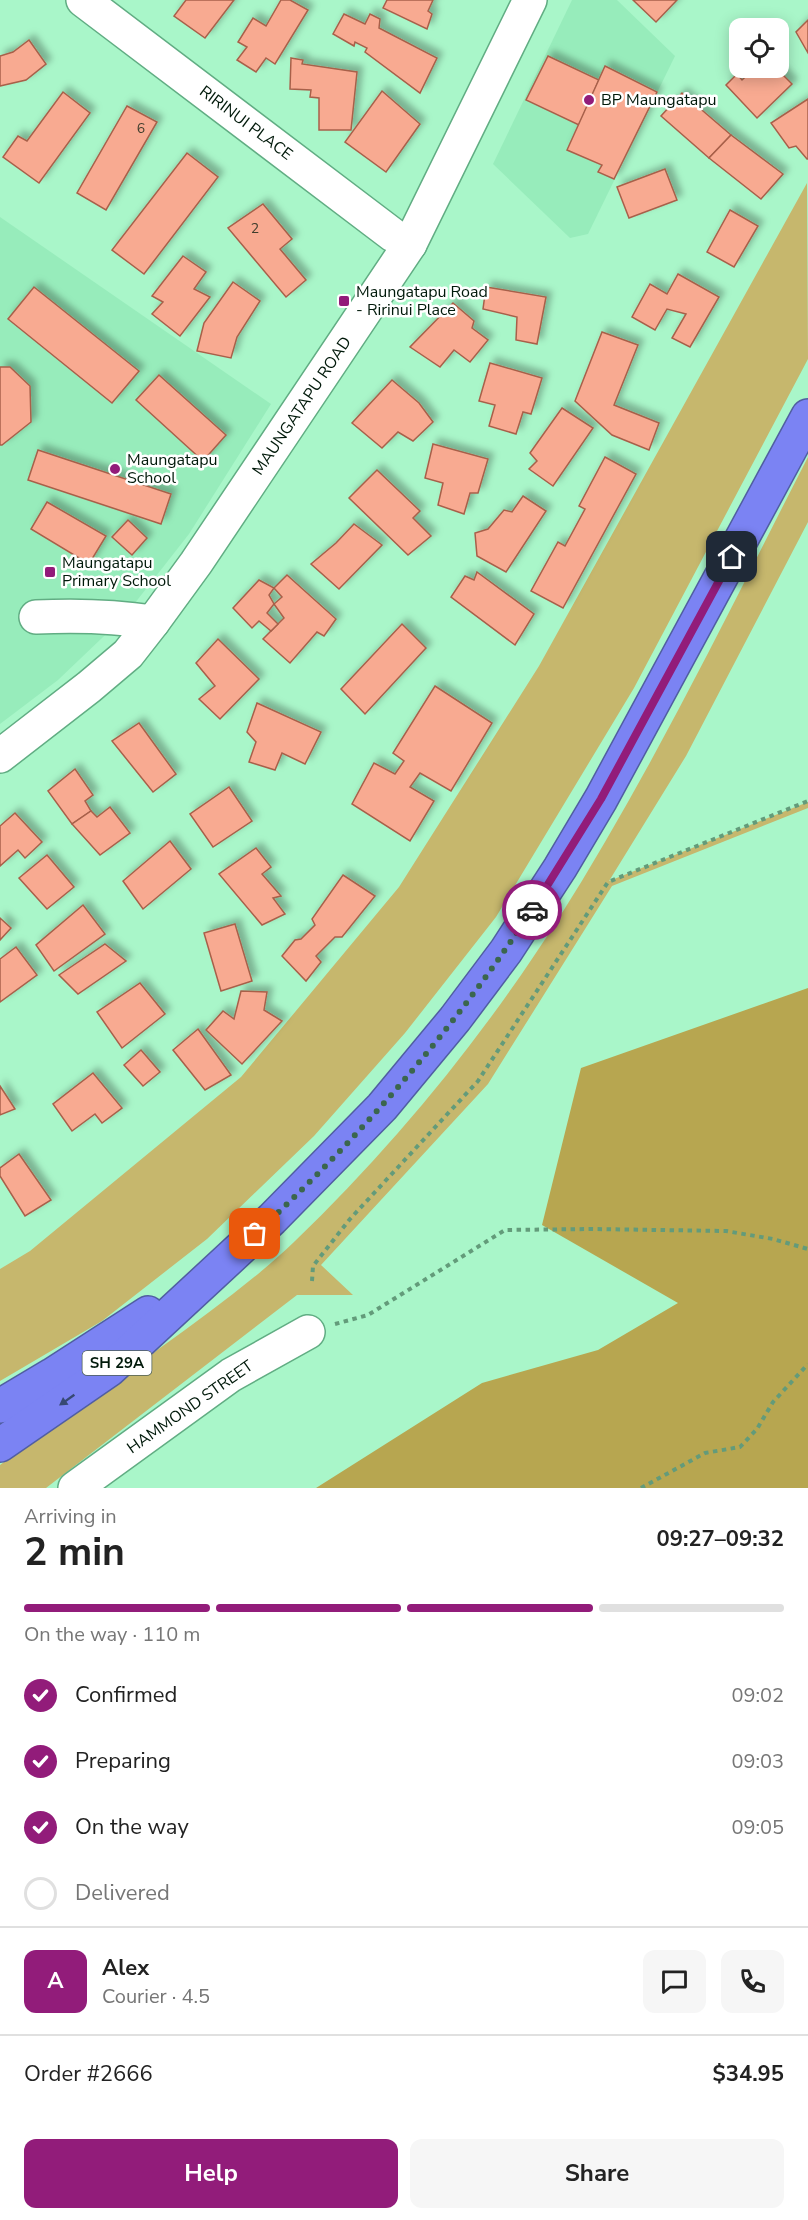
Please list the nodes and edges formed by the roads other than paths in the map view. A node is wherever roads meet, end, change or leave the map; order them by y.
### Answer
1 (83, 0) edge
2 (530, 0) edge
3 (410, 244) junction
4 (808, 416) edge
5 (36, 616) dead end
6 (153, 622) junction
7 (0, 756) edge
8 (222, 1265) junction
9 (308, 1332) road end
10 (0, 1406) edge
11 (0, 1445) edge
12 (75, 1488) edge

1 - 3 street, RIRINUI PLACE
2 - 3 street, MAUNGATAPU ROAD
3 - 6 street, MAUNGATAPU ROAD
4 - 8 highway, SH 29A
5 - 6 street
6 - 7 street, MAUNGATAPU ROAD
8 - 10 highway, SH 29A
8 -> 11 highway, SH 29A
9 - 12 street, HAMMOND STREET

